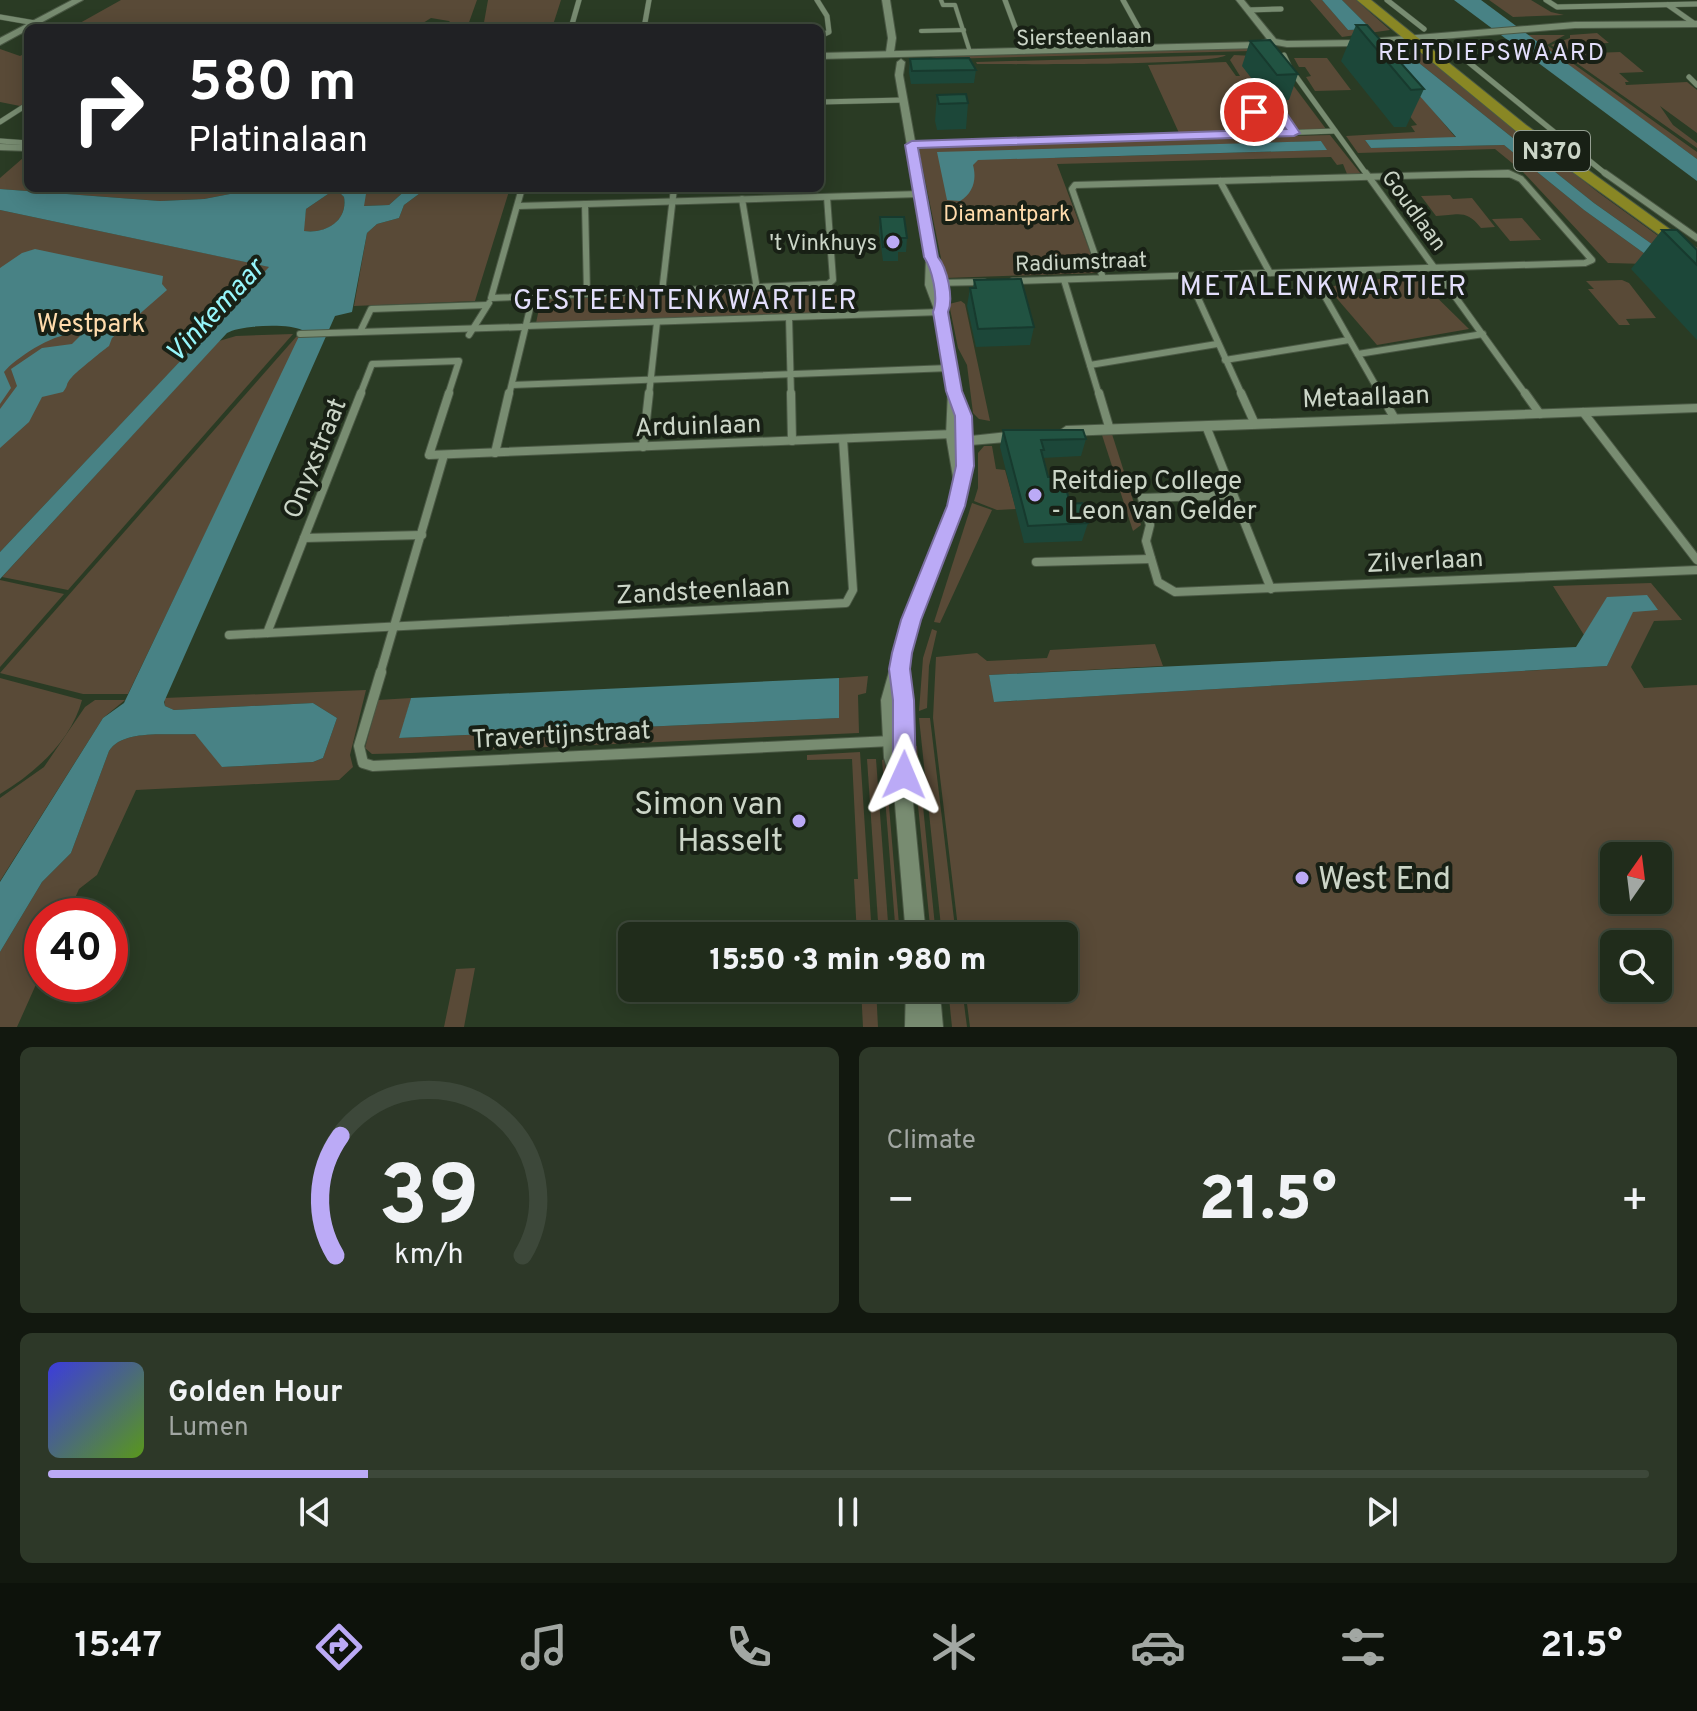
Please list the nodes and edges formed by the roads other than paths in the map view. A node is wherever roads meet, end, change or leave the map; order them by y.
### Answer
1 (79, 0) edge
2 (579, 0) edge
3 (649, 0) edge
4 (817, 0) edge
5 (886, 0) edge
6 (941, 0) edge
7 (1005, 0) edge
8 (1123, 0) edge
9 (1240, 0) edge
10 (1363, 0) edge
11 (1376, 0) edge
12 (1387, 0) edge
13 (1546, 0) edge
14 (1661, 0) edge
15 (1697, 4) edge
16 (1668, 5) junction
17 (1281, 9) dead end
18 (1248, 10) junction
19 (0, 17) edge
20 (35, 23) joint
21 (572, 24) edge
22 (645, 24) edge
23 (1696, 24) edge
24 (24, 29) edge
25 (964, 30) junction
26 (921, 31) dead end
27 (1498, 33) junction
28 (824, 34) edge
29 (0, 42) edge
30 (1431, 43) junction
31 (1149, 47) junction
32 (1274, 48) junction
33 (1024, 51) junction
34 (970, 52) junction
35 (824, 56) edge
36 (896, 57) junction
37 (824, 62) edge
38 (1697, 75) edge
39 (1697, 85) edge
40 (903, 100) junction
41 (824, 102) edge
42 (1229, 106) dead end
43 (24, 107) edge
44 (0, 122) edge
45 (1335, 131) junction
46 (1294, 133) junction
47 (0, 144) edge
48 (912, 145) junction
49 (24, 147) edge
50 (24, 149) edge
51 (0, 153) edge
52 (1368, 176) junction
53 (1220, 181) junction
54 (521, 192) edge
55 (673, 192) edge
56 (787, 192) edge
57 (920, 194) junction
58 (827, 197) junction
59 (787, 198) junction
60 (742, 199) junction
61 (672, 201) junction
62 (585, 204) junction
63 (518, 206) junction
64 (1697, 238) edge
65 (1697, 247) edge
66 (1697, 257) edge
67 (1435, 268) junction
68 (1311, 272) junction
69 (1270, 273) junction
70 (1188, 276) junction
71 (1103, 278) junction
72 (1064, 280) junction
73 (1005, 281) edge
74 (991, 282) edge
75 (936, 283) junction
76 (757, 289) junction
77 (662, 292) junction
78 (587, 294) junction
79 (533, 296) junction
80 (941, 312) junction
81 (789, 317) junction
82 (657, 322) junction
83 (524, 326) junction
84 (360, 332) junction
85 (470, 332) junction
86 (300, 334) dead end
87 (1483, 334) junction
88 (1349, 340) junction
89 (1217, 344) junction
90 (1358, 354) junction
91 (1225, 360) junction
92 (1090, 365) junction
93 (950, 368) junction
94 (790, 374) junction
95 (651, 380) junction
96 (512, 385) junction
97 (1697, 408) edge
98 (1583, 412) junction
99 (1540, 414) junction
100 (1395, 419) junction
101 (1255, 424) junction
102 (1206, 426) junction
103 (1110, 430) junction
104 (1051, 432) edge
105 (960, 435) junction
106 (843, 439) junction
107 (792, 441) junction
108 (643, 447) junction
109 (495, 453) junction
110 (444, 455) junction
111 (1233, 495) junction
112 (422, 535) junction
113 (304, 538) junction
114 (1151, 559) junction
115 (1697, 560) edge
116 (1036, 562) dead end
117 (1697, 570) edge
118 (1271, 589) junction
119 (395, 626) junction
120 (267, 633) junction
121 (229, 635) dead end
122 (898, 740) junction
123 (915, 922) edge
124 (916, 1002) edge
125 (930, 1002) edge
126 (915, 1027) edge
127 (933, 1027) edge

1 - 20 main road
2 - 21 street
3 - 22 street
4 - 28 street
5 - 36 street
6 - 25 street
7 - 33 street
8 - 31 street
9 - 18 street, Goudlaan
10 - 30 highway, N370
11 - 30 highway, N370
12 - 30 street
13 - 16 street
14 - 16 street
15 - 16 street
16 - 23 street
17 - 18 street
18 - 32 street, Goudlaan
19 - 20 street
23 - 27 main road
24 - 29 main road
25 - 26 street
25 - 34 street
27 - 30 main road
27 - 30 main road
30 - 32 main road, Siersteenlaan
30 - 64 street
30 - 65 highway, N370
30 - 66 highway, N370
31 - 32 main road, Siersteenlaan
31 - 33 main road, Siersteenlaan
32 - 36 main road, Siersteenlaan
32 - 45 street, Goudlaan
33 - 34 main road, Siersteenlaan
34 - 36 main road, Siersteenlaan
35 - 36 main road, Siersteenlaan
36 - 37 main road, Siersteenlaan
36 - 40 street
38 - 39 street
40 - 41 street
40 - 48 street
42 - 46 street
43 - 44 street
45 - 46 street
45 - 52 street, Goudlaan
46 - 48 street
47 - 49 main road
48 - 57 street
50 - 51 main road
52 - 53 street
52 - 67 street, Goudlaan
52 - 67 street, Radiumstraat
53 - 69 street
53 - 71 street
54 - 63 street
55 - 61 street
56 - 59 street
57 - 58 street
57 - 75 street
58 - 59 street
58 - 76 street
59 - 60 street
60 - 61 street
60 - 76 street
61 - 62 street
61 - 77 street
62 - 63 street
62 - 78 street
63 - 79 street
67 - 68 street, Radiumstraat
67 - 87 street, Goudlaan
68 - 69 street, Radiumstraat
68 - 88 street
69 - 70 street, Radiumstraat
70 - 71 street, Radiumstraat
70 - 89 street
71 - 72 street, Radiumstraat
72 - 73 street, Radiumstraat
72 - 92 street
74 - 75 street, Radiumstraat
75 - 80 street
76 - 77 street
77 - 78 street
78 - 79 street
79 - 83 street
80 - 81 street
80 - 93 street
81 - 82 street
81 - 94 street
82 - 83 street
82 - 95 street
83 - 85 street
83 - 96 street
84 - 85 street
84 - 85 street
84 - 86 street
87 - 90 street
87 - 99 street, Goudlaan
88 - 90 street
88 - 91 street
89 - 91 street
89 - 92 street
90 - 100 street
91 - 101 street
92 - 103 street
93 - 94 street
93 - 105 street
94 - 95 street
94 - 107 street
95 - 96 street
95 - 108 street
96 - 109 street
97 - 98 street, Metaallaan
98 - 99 street, Metaallaan
98 - 115 street
99 - 100 street, Metaallaan
100 - 101 street, Metaallaan
101 - 102 street, Metaallaan
102 - 103 street, Metaallaan
102 - 111 street
103 - 104 street, Metaallaan
105 - 106 street, Arduinlaan
105 - 122 street
106 - 107 street, Arduinlaan
106 - 119 street, Zandsteenlaan
107 - 108 street, Arduinlaan
108 - 109 street, Arduinlaan
109 - 110 street, Arduinlaan
110 - 112 street
110 - 113 street, Onyxstraat
111 - 114 street
111 - 118 street
112 - 113 street, Onyxstraat
112 - 119 street
113 - 120 street
114 - 116 street
114 - 118 street, Zilverlaan
117 - 118 street, Zilverlaan
119 - 120 street
119 - 122 street, Travertijnstraat
120 - 121 street
122 - 123 street
124 - 126 street
125 - 127 street

